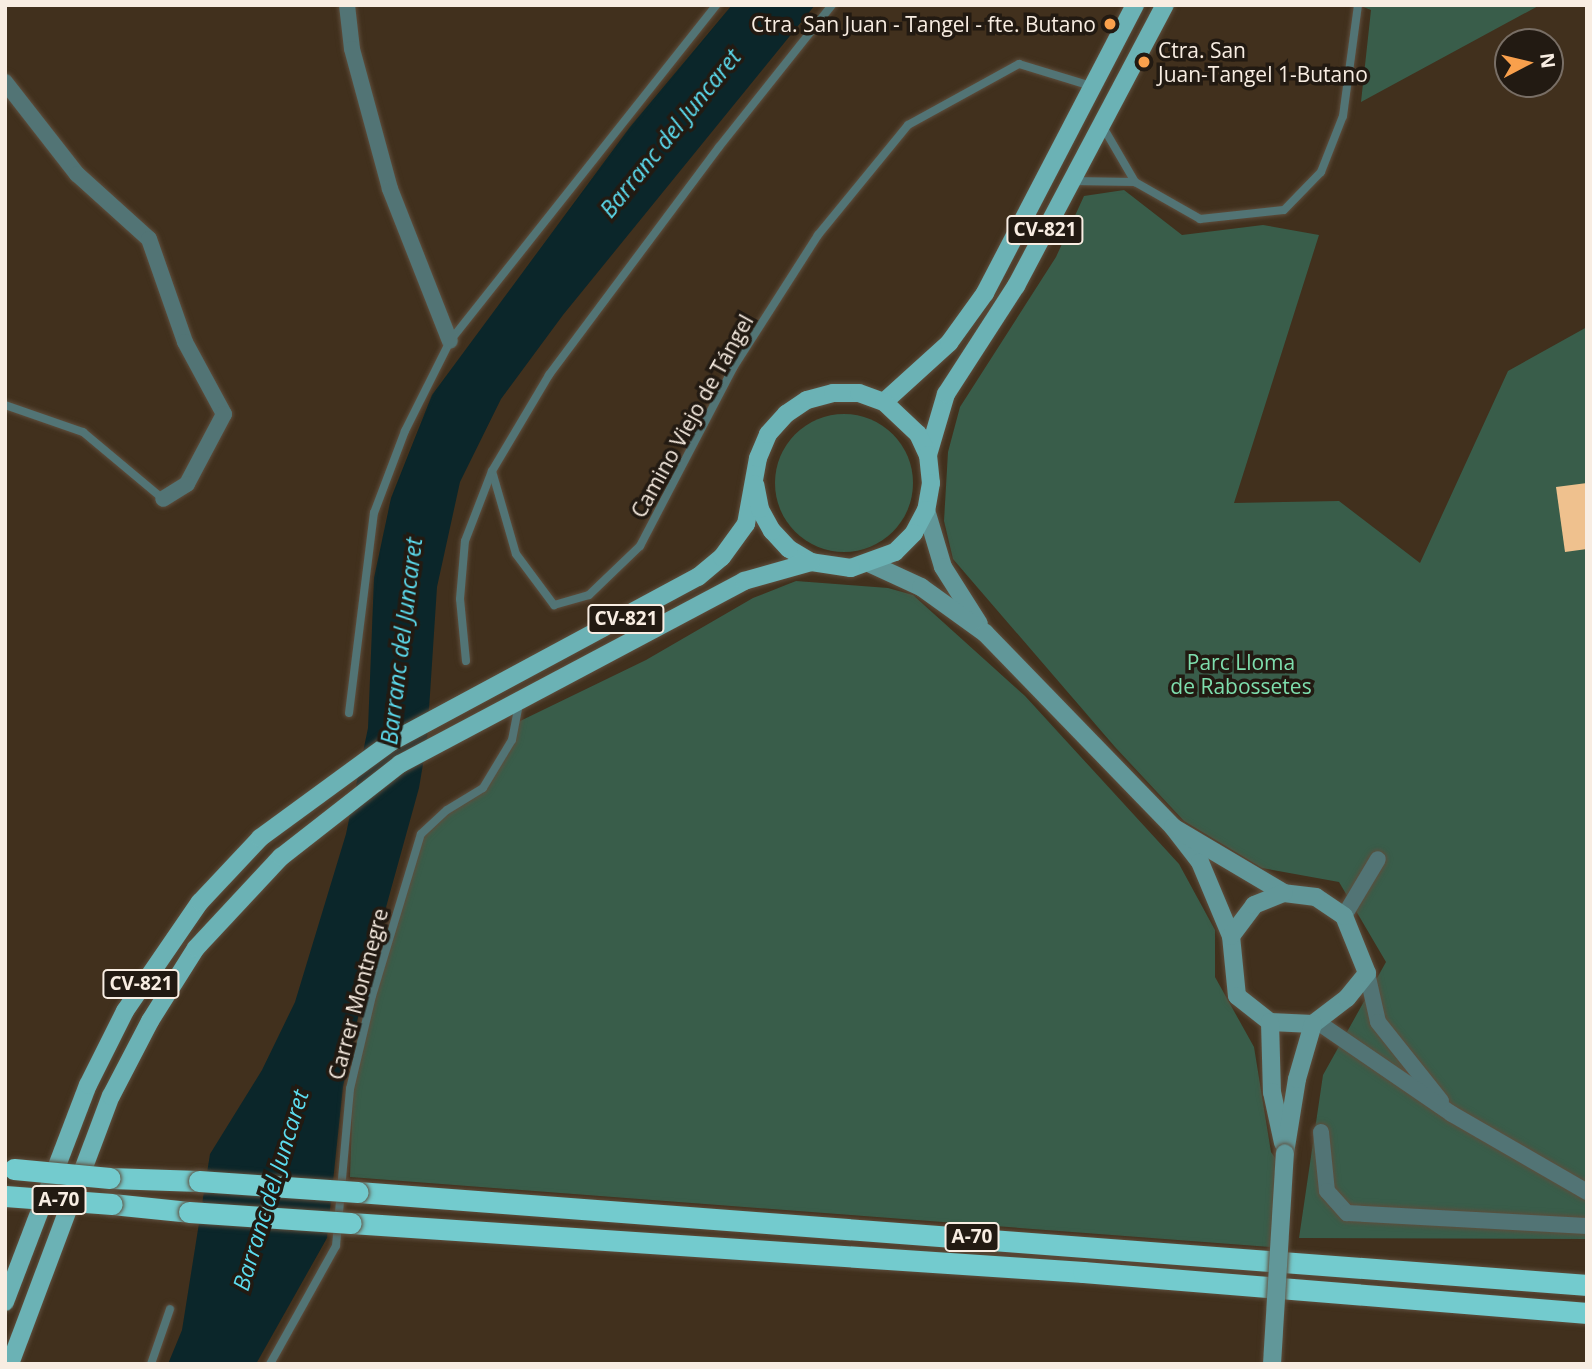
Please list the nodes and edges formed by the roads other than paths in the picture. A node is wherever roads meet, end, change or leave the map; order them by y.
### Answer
1 (347, 5) edge
2 (716, 5) edge
3 (832, 5) edge
4 (1165, 5) edge
5 (1358, 5) edge
6 (1133, 6) edge
7 (5, 82) edge
8 (1091, 86) junction
9 (1100, 121) junction
10 (1070, 181) junction
11 (1135, 182) junction
12 (450, 341) junction
13 (884, 402) junction
14 (5, 404) edge
15 (928, 455) junction
16 (492, 471) junction
17 (755, 484) junction
18 (163, 499) joint
19 (926, 510) junction
20 (811, 562) junction
21 (871, 564) junction
22 (985, 633) junction
23 (466, 661) dead end
24 (519, 701) junction
25 (349, 713) dead end
26 (1173, 828) junction
27 (1378, 859) dead end
28 (1284, 893) junction
29 (1344, 916) junction
30 (1231, 936) junction
31 (1367, 973) junction
32 (1270, 1022) junction
33 (1315, 1023) junction
34 (1451, 1114) junction
35 (1321, 1132) dead end
36 (1285, 1153) junction
37 (9, 1168) edge
38 (1587, 1192) edge
39 (5, 1196) edge
40 (1587, 1226) edge
41 (1587, 1285) edge
42 (5, 1302) edge
43 (170, 1309) dead end
44 (1587, 1313) edge
45 (10, 1364) edge
46 (151, 1364) edge
47 (270, 1364) edge
48 (1272, 1364) edge

1 - 12 street
2 - 12 lane
3 - 16 lane
4 - 9 main road, CV-821
5 - 11 lane
6 - 8 main road, CV-821
7 - 18 street
8 - 13 main road, CV-821
8 - 16 lane, Camino Viejo de Tángel
9 - 10 main road, CV-821
9 - 11 lane
10 - 11 lane
10 - 15 main road, CV-821
12 - 25 lane
13 - 15 main road, CV-821
13 - 17 main road, CV-821
14 - 18 lane
15 - 19 main road, CV-821
16 - 23 lane
17 - 20 main road, CV-821
17 - 42 main road, CV-821
19 - 21 main road, CV-821
19 - 22 main road, CV-821
20 - 21 main road, CV-821
20 - 24 main road, CV-821
21 - 22 main road, CV-821
22 - 26 main road, CV-821
24 - 45 main road, CV-821
24 - 47 lane, Carrer Montnegre
26 - 28 main road, CV-821
26 - 30 main road, CV-821
27 - 29 street
28 - 29 main road, CV-821
28 - 30 main road
29 - 31 main road
30 - 32 main road, CV-821
31 - 33 main road
31 - 34 street
32 - 33 main road
32 - 36 main road
33 - 34 street
33 - 36 main road
34 - 38 street
35 - 40 street
36 - 48 main road, bridge
37 - 41 highway, A-70, bridge
39 - 44 highway, A-70, bridge
43 - 46 lane

